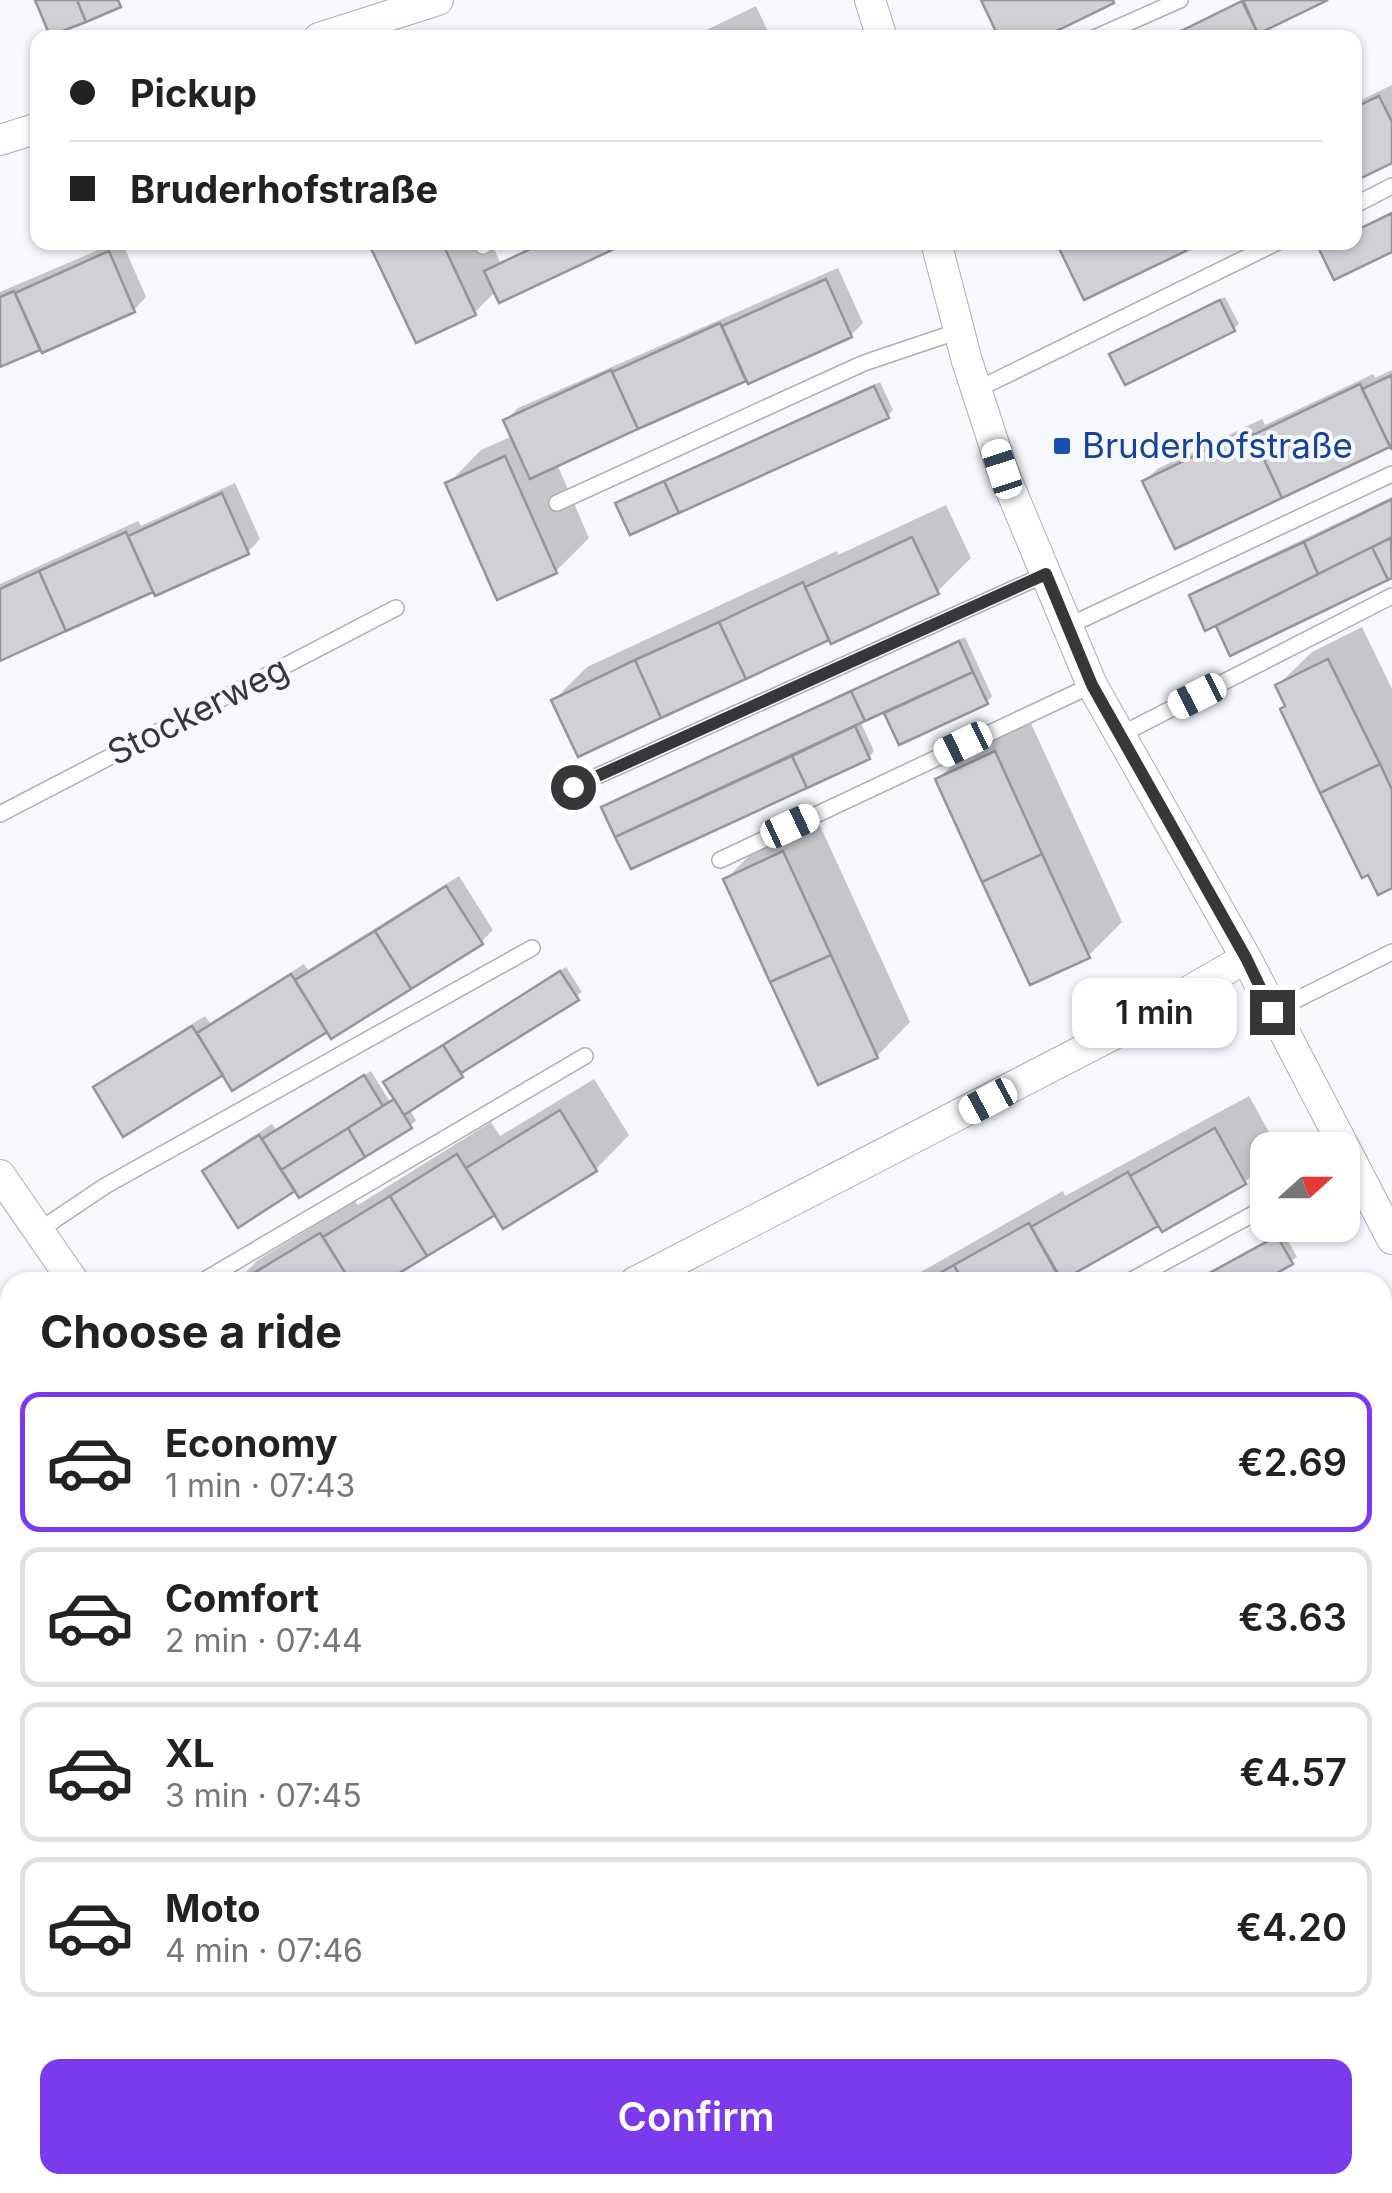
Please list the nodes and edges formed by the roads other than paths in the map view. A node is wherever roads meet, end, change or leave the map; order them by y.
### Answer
1 (438, 0) edge
2 (870, 0) edge
3 (1180, 0) edge
4 (402, 6) edge
5 (340, 30) edge
6 (879, 30) edge
7 (1112, 30) edge
8 (30, 131) edge
9 (0, 140) edge
10 (1392, 186) edge
11 (1362, 201) edge
12 (938, 250) edge
13 (1262, 250) edge
14 (959, 331) junction
15 (976, 390) junction
16 (1392, 474) edge
17 (557, 503) dead end
18 (1046, 574) junction
19 (1392, 596) edge
20 (396, 608) dead end
21 (1066, 627) junction
22 (1092, 685) junction
23 (1120, 735) junction
24 (573, 787) dead end
25 (0, 814) edge
26 (720, 860) dead end
27 (532, 948) dead end
28 (1392, 952) edge
29 (1246, 958) junction
30 (1272, 1012) junction
31 (585, 1056) dead end
32 (1331, 1132) edge
33 (0, 1175) edge
34 (1360, 1180) edge
35 (1384, 1208) edge
36 (1250, 1216) edge
37 (38, 1231) junction
38 (1392, 1239) edge
39 (67, 1272) edge
40 (219, 1272) edge
41 (654, 1272) edge
42 (1146, 1272) edge

1 - 4 street
2 - 6 street
3 - 7 lane
4 - 5 street
8 - 9 street
10 - 11 lane
12 - 14 street
13 - 15 lane
14 - 15 street
14 - 17 lane
15 - 18 street
16 - 21 lane
18 - 21 street
18 - 24 lane
19 - 23 lane
20 - 25 lane, Stockerweg
21 - 22 street
22 - 23 street
22 - 26 lane
23 - 29 street
27 - 37 lane
28 - 30 lane
29 - 30 street
29 - 41 street
30 - 32 street
31 - 40 lane
33 - 37 street
34 - 35 street
35 - 38 street
36 - 42 lane
37 - 39 street

